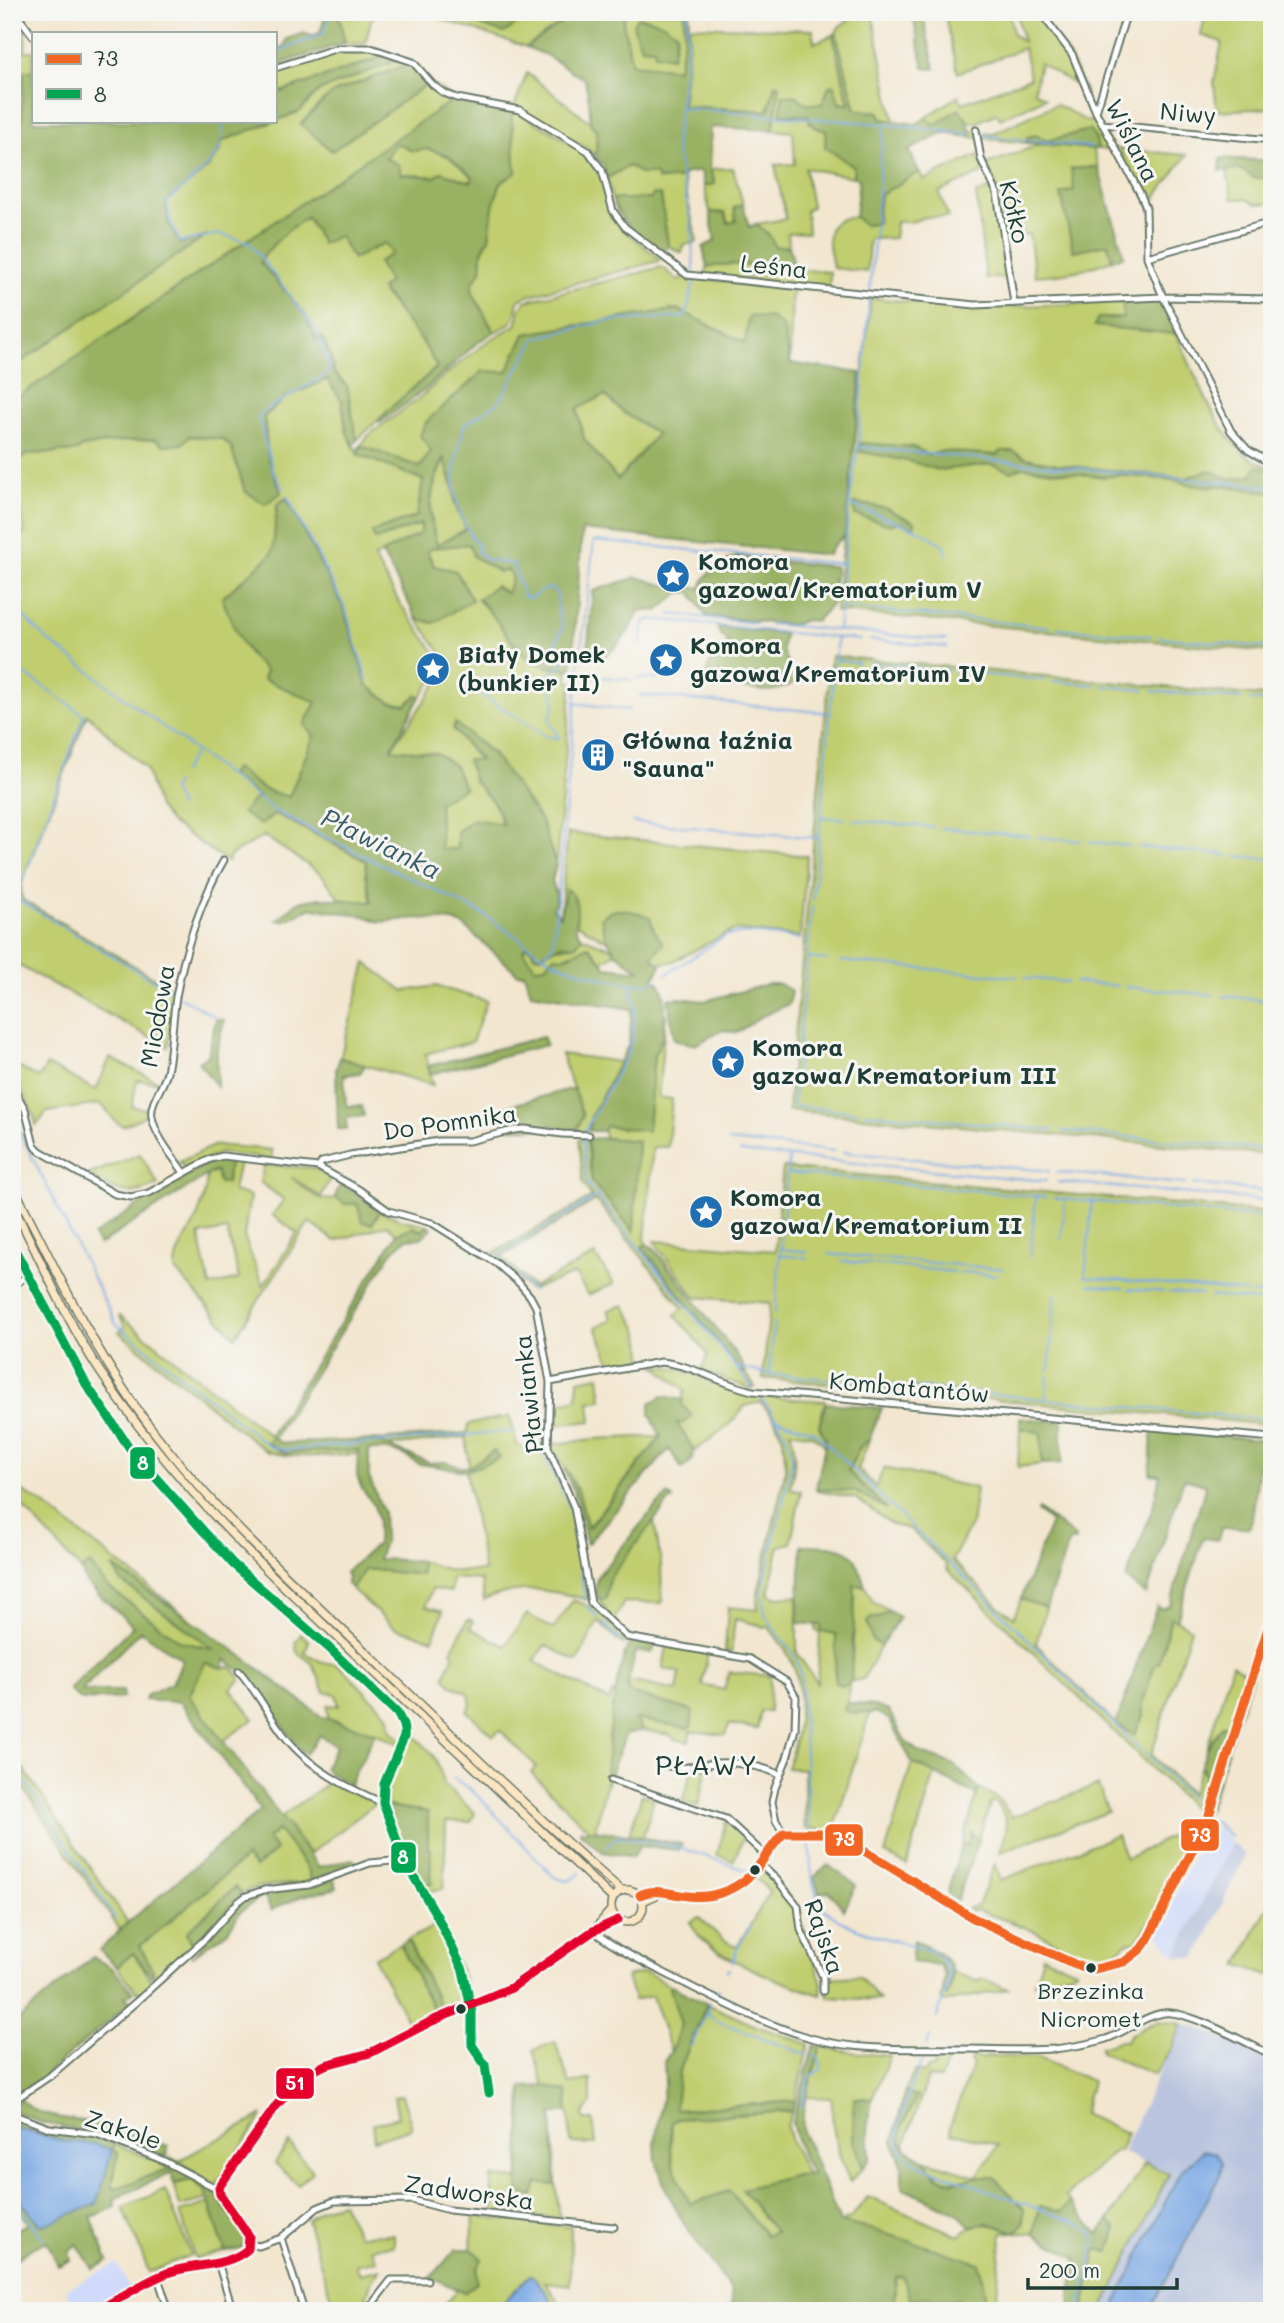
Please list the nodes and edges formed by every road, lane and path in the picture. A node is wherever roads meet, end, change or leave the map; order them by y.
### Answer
1 (1040, 12) edge
2 (1128, 12) edge
3 (1046, 15) edge
4 (21, 20) dead end
5 (32, 35) edge
6 (276, 68) edge
7 (1096, 112) junction
8 (1102, 124) junction
9 (976, 130) dead end
10 (1272, 139) edge
11 (1272, 222) edge
12 (1147, 257) junction
13 (1163, 297) junction
14 (1272, 299) edge
15 (1014, 303) junction
16 (1272, 464) edge
17 (224, 860) dead end
18 (12, 1086) edge
19 (589, 1135) dead end
20 (318, 1167) junction
21 (184, 1173) junction
22 (12, 1184) edge
23 (12, 1204) edge
24 (12, 1244) edge
25 (28, 1275) junction
26 (12, 1287) edge
27 (550, 1382) junction
28 (1272, 1438) edge
29 (1272, 1615) edge
30 (239, 1671) dead end
31 (658, 1761) dead end
32 (779, 1775) junction
33 (611, 1780) dead end
34 (383, 1803) junction
35 (784, 1833) junction
36 (765, 1855) junction
37 (404, 1860) junction
38 (760, 1864) junction
39 (621, 1891) junction
40 (612, 1898) junction
41 (641, 1898) junction
42 (611, 1910) junction
43 (618, 1920) junction
44 (593, 1931) junction
45 (823, 1991) dead end
46 (471, 2006) junction
47 (1272, 2055) edge
48 (489, 2093) dead end
49 (12, 2105) edge
50 (12, 2113) edge
51 (219, 2187) junction
52 (614, 2227) dead end
53 (281, 2238) junction
54 (250, 2244) junction
55 (218, 2263) junction
56 (158, 2278) junction
57 (427, 2280) dead end
58 (97, 2311) edge
59 (169, 2311) edge
60 (233, 2311) edge
61 (304, 2311) edge
62 (361, 2311) edge

1 - 3 street, Wiślana
2 - 7 street
3 - 7 street, Wiślana
4 - 5 street
6 - 15 street, Leśna
7 - 8 street, Wiślana
8 - 10 street, Niwy
8 - 12 street, Wiślana
9 - 15 street, Kółko
11 - 12 street
12 - 13 street, Wiślana
13 - 14 street, Leśna
13 - 15 street, Leśna
13 - 16 street
17 - 21 street, Miodowa
18 - 21 street, Pławianka
19 - 20 street, Do Pomnika
20 - 21 street, Pławianka
20 - 27 street, Pławianka
22 - 39 street
23 - 40 street
24 - 25 street
25 - 26 street
25 - 34 street
27 - 28 street, Kombatantów
27 - 32 street, Pławianka
29 - 35 street
30 - 34 street
31 - 32 street
32 - 35 street, Pławianka
33 - 36 street
34 - 37 street
35 - 36 street
36 - 38 street
37 - 46 street
37 - 49 street
38 - 41 street
38 - 45 street, Rajska
39 - 40 street
39 - 41 street
40 - 42 street
41 - 43 street
42 - 43 street
42 - 44 street
43 - 44 street
44 - 46 street
44 - 47 street
46 - 48 street
46 - 51 street
50 - 51 street, Zakole
51 - 54 street
52 - 53 street, Zadworska
53 - 54 street, Zadworska
53 - 61 street
54 - 55 street
55 - 56 street
55 - 60 street
56 - 58 street
56 - 59 street
57 - 62 street

